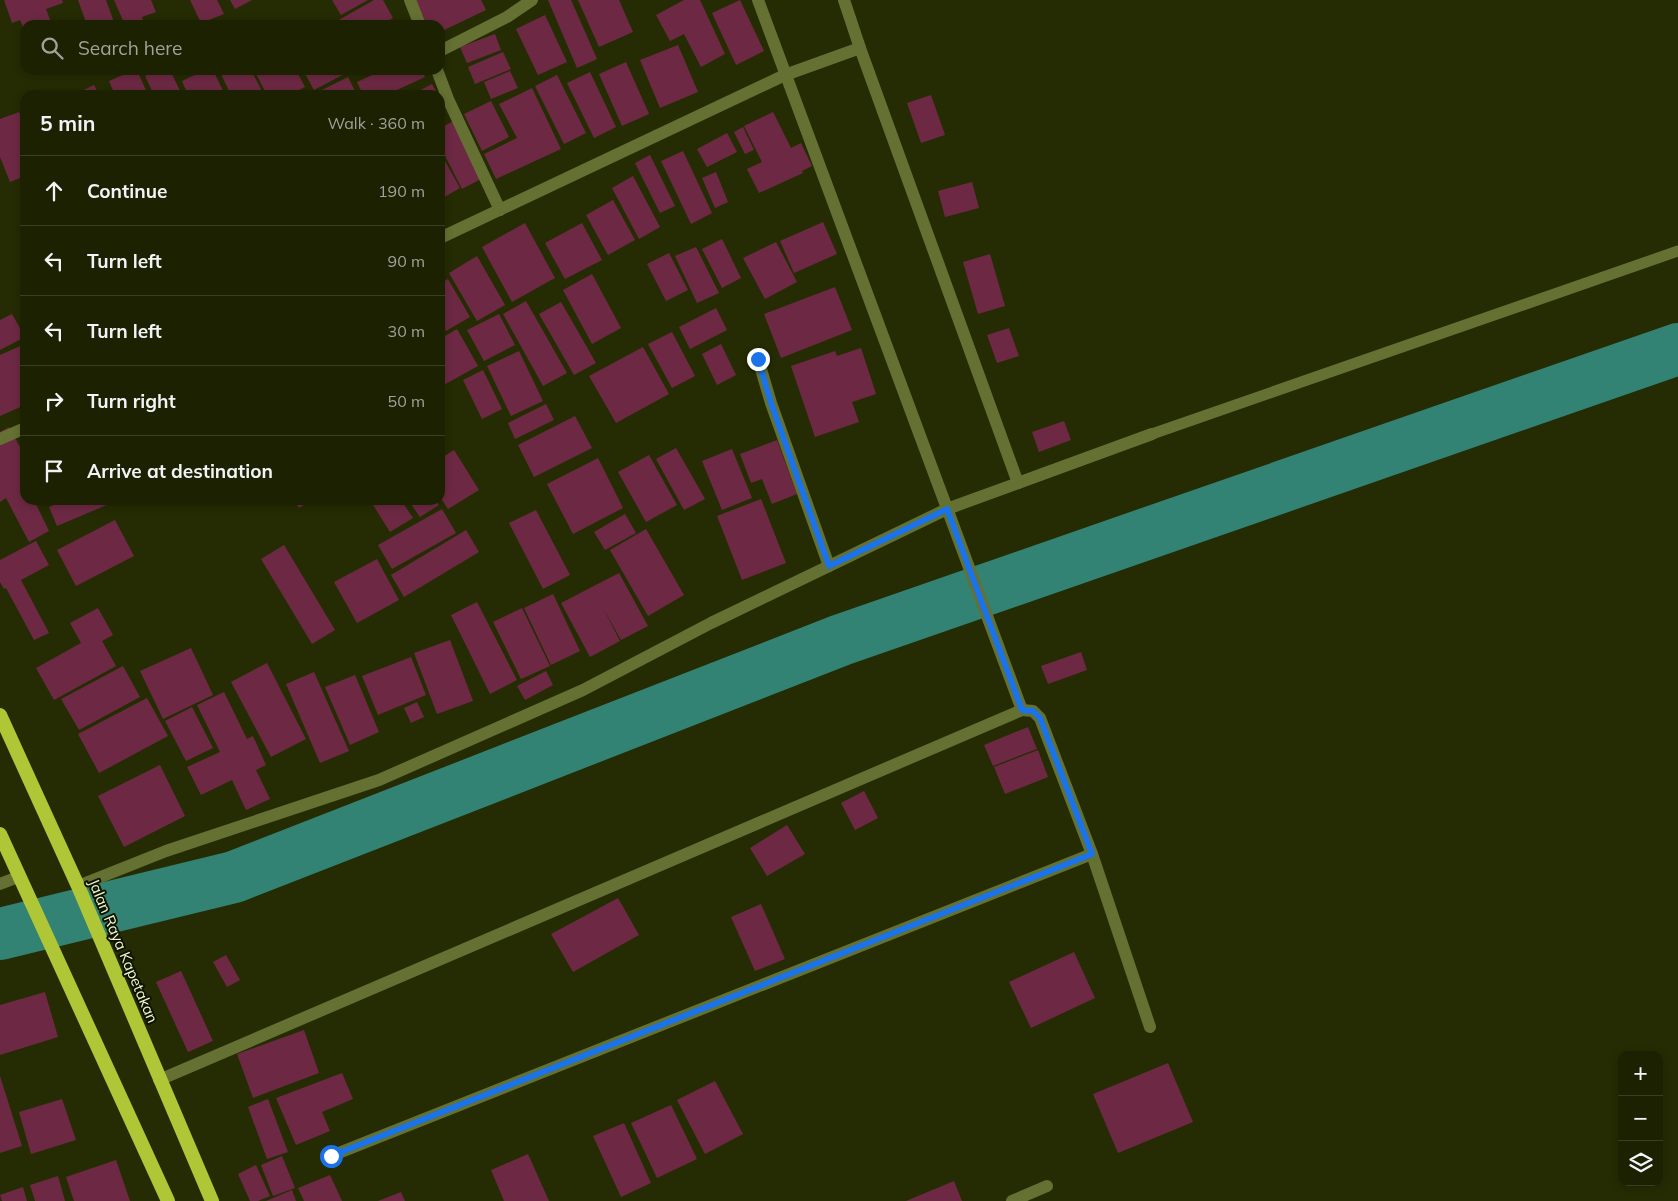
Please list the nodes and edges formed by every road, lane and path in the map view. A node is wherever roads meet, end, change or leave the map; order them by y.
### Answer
1 (410, 0) edge
2 (532, 0) edge
3 (758, 0) edge
4 (844, 0) edge
5 (418, 20) edge
6 (445, 48) edge
7 (860, 48) junction
8 (439, 75) edge
9 (785, 75) junction
10 (445, 90) edge
11 (445, 91) edge
12 (500, 210) junction
13 (445, 236) edge
14 (1678, 251) edge
15 (758, 359) dead end
16 (20, 430) edge
17 (1152, 434) joint
18 (0, 439) edge
19 (1018, 483) junction
20 (947, 509) junction
21 (829, 566) junction
22 (1022, 710) junction
23 (0, 715) edge
24 (0, 834) edge
25 (1092, 854) junction
26 (18, 877) junction
27 (0, 884) edge
28 (79, 888) junction
29 (1150, 1027) dead end
30 (159, 1080) junction
31 (331, 1156) dead end
32 (1046, 1186) dead end
33 (168, 1201) edge
34 (212, 1201) edge
35 (1012, 1201) edge

1 - 5 street
2 - 6 street
3 - 9 street
4 - 7 street
7 - 9 street
7 - 19 street
8 - 10 street
9 - 12 street
9 - 20 street
11 - 12 street
12 - 13 street
14 - 17 lane
15 - 21 street
16 - 18 street
17 - 19 street
19 - 20 street
20 - 21 street
20 - 22 street
21 - 28 street
22 - 25 street
22 - 30 street
23 - 28 highway, Jalan Raya Kapetakan
24 - 26 highway
25 - 29 street
25 - 31 street
26 - 27 street
26 - 33 highway
28 - 30 highway, Jalan Raya Kapetakan
30 - 34 highway, Jalan Raya Kapetakan
32 - 35 street

